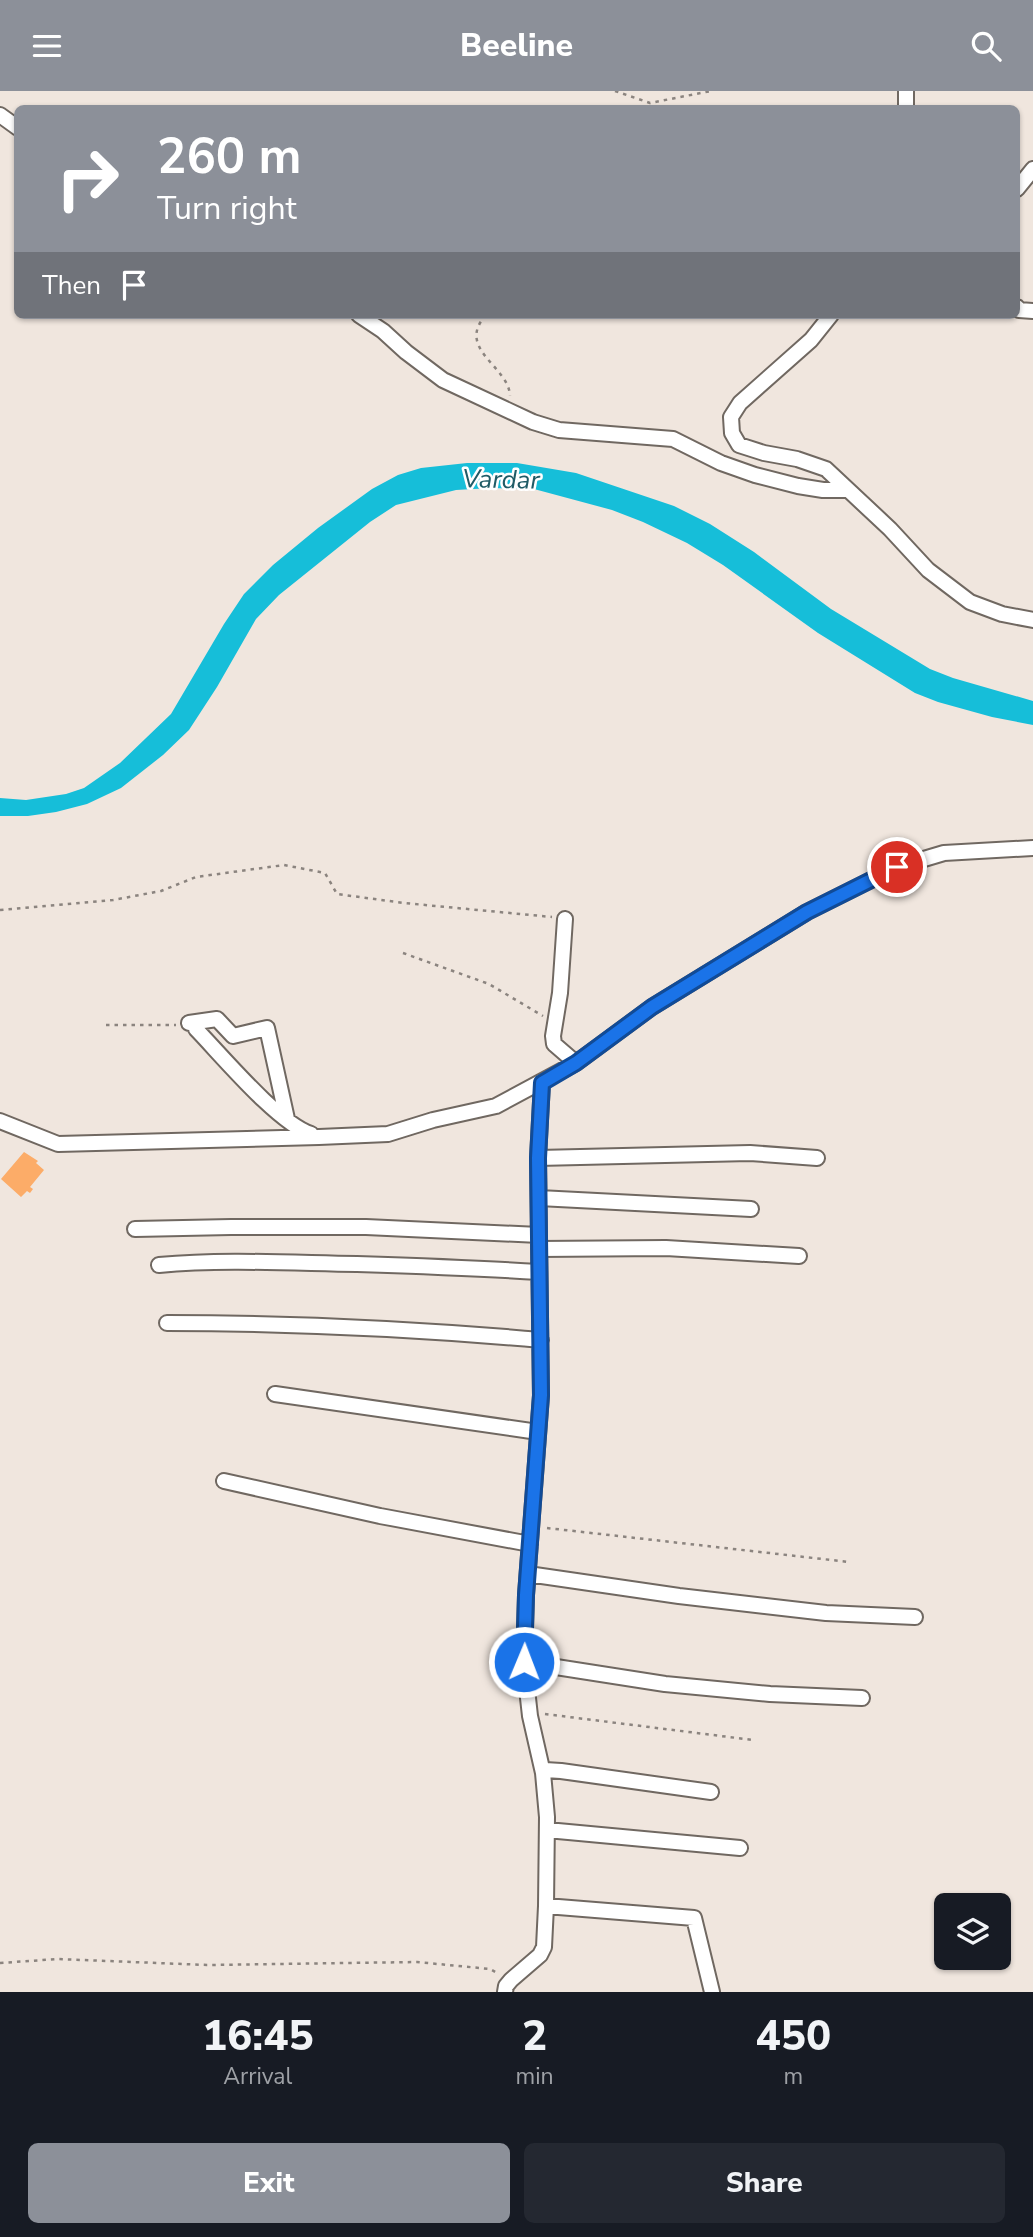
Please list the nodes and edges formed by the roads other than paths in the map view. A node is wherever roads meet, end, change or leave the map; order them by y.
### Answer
1 (1033, 169) edge
2 (1020, 184) edge
3 (367, 319) edge
4 (828, 319) edge
5 (847, 490) junction
6 (1033, 620) edge
7 (1033, 848) edge
8 (565, 919) road end
9 (576, 1063) junction
10 (542, 1083) junction
11 (287, 1119) junction
12 (0, 1121) edge
13 (319, 1137) junction
14 (538, 1158) junction
15 (817, 1158) dead end
16 (538, 1198) junction
17 (751, 1209) dead end
18 (135, 1229) dead end
19 (539, 1242) junction
20 (799, 1256) dead end
21 (159, 1265) dead end
22 (539, 1272) junction
23 (167, 1323) dead end
24 (541, 1340) junction
25 (275, 1394) dead end
26 (538, 1432) junction
27 (225, 1481) dead end
28 (530, 1544) junction
29 (528, 1574) junction
30 (915, 1617) dead end
31 (524, 1662) junction
32 (862, 1698) dead end
33 (543, 1773) junction
34 (711, 1792) dead end
35 (547, 1830) junction
36 (740, 1848) dead end
37 (546, 1906) junction
38 (508, 1986) edge
39 (712, 1992) edge

1 - 2 street
3 - 5 street
4 - 5 street
5 - 6 street
7 - 9 street
8 - 9 street
9 - 10 street
10 - 13 street
10 - 14 street
11 - 11 street
11 - 13 street
12 - 13 street
14 - 15 street
14 - 16 street
16 - 17 street
16 - 19 street
18 - 19 street
19 - 20 street
19 - 22 street
21 - 22 street
22 - 24 street
23 - 24 street
24 - 26 street
25 - 26 street
26 - 28 street
27 - 28 street
28 - 29 street
29 - 30 street
29 - 31 street
31 - 32 street
31 - 33 street
33 - 34 street
33 - 35 street
35 - 36 street
35 - 37 street
37 - 38 street
37 - 39 street

